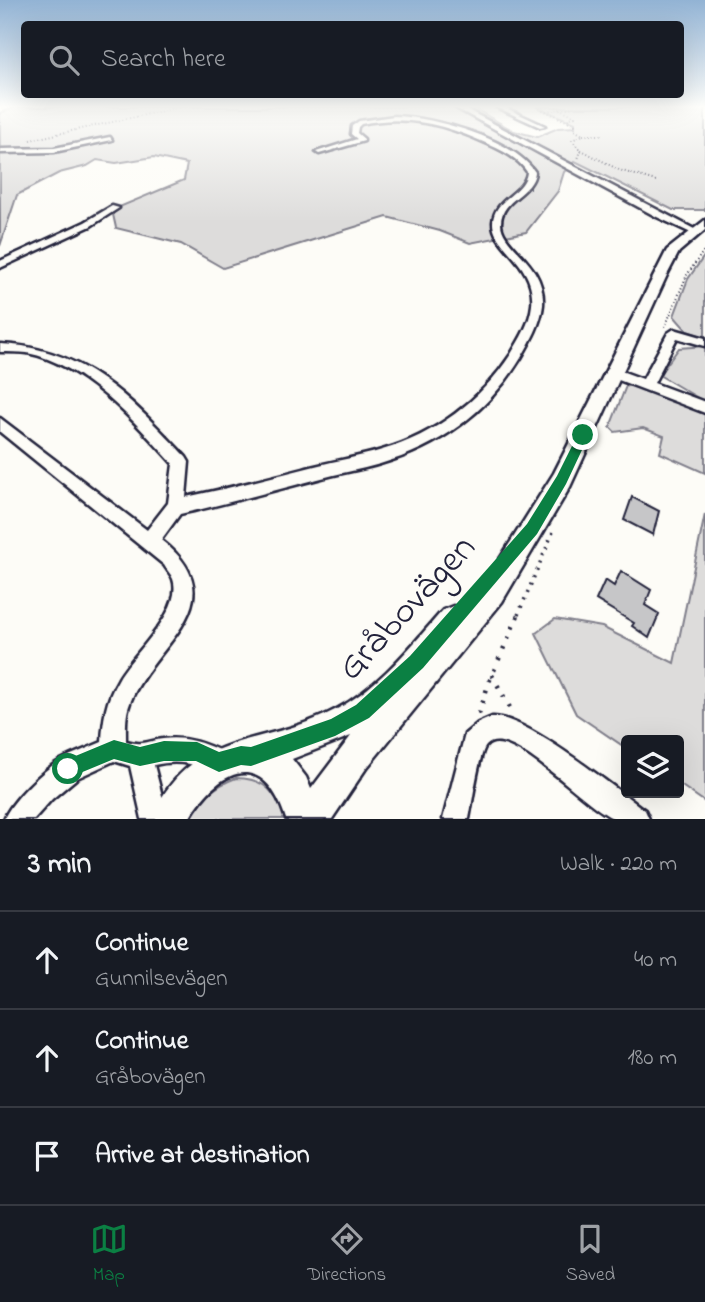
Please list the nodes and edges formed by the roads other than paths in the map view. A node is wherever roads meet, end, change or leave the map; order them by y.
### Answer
1 (78, 145) edge
2 (343, 145) edge
3 (491, 145) edge
4 (528, 145) edge
5 (0, 151) edge
6 (319, 152) dead end
7 (115, 208) dead end
8 (700, 227) edge
9 (0, 265) edge
10 (705, 342) edge
11 (0, 348) edge
12 (613, 373) junction
13 (646, 385) junction
14 (705, 408) edge
15 (0, 424) edge
16 (175, 507) junction
17 (545, 525) junction
18 (148, 542) junction
19 (114, 750) junction
20 (140, 757) junction
21 (235, 759) junction
22 (17, 819) edge
23 (155, 819) edge
24 (169, 819) edge
25 (304, 819) edge
26 (311, 819) edge
27 (456, 819) edge
28 (636, 819) edge

1 - 5 street
2 - 6 street
3 - 16 street
4 - 8 street
7 - 9 street
8 - 12 main road, Gråbovägen
10 - 13 street
11 - 16 street
12 - 13 street
12 - 17 main road, Gråbovägen
13 - 14 street
15 - 18 street
16 - 18 street
17 - 21 main road, Gråbovägen
17 - 26 main road, Gråbovägen
18 - 19 street
19 - 20 street
19 - 22 street
20 - 21 street
20 - 23 street
21 - 24 main road
21 - 25 main road
27 - 28 street

